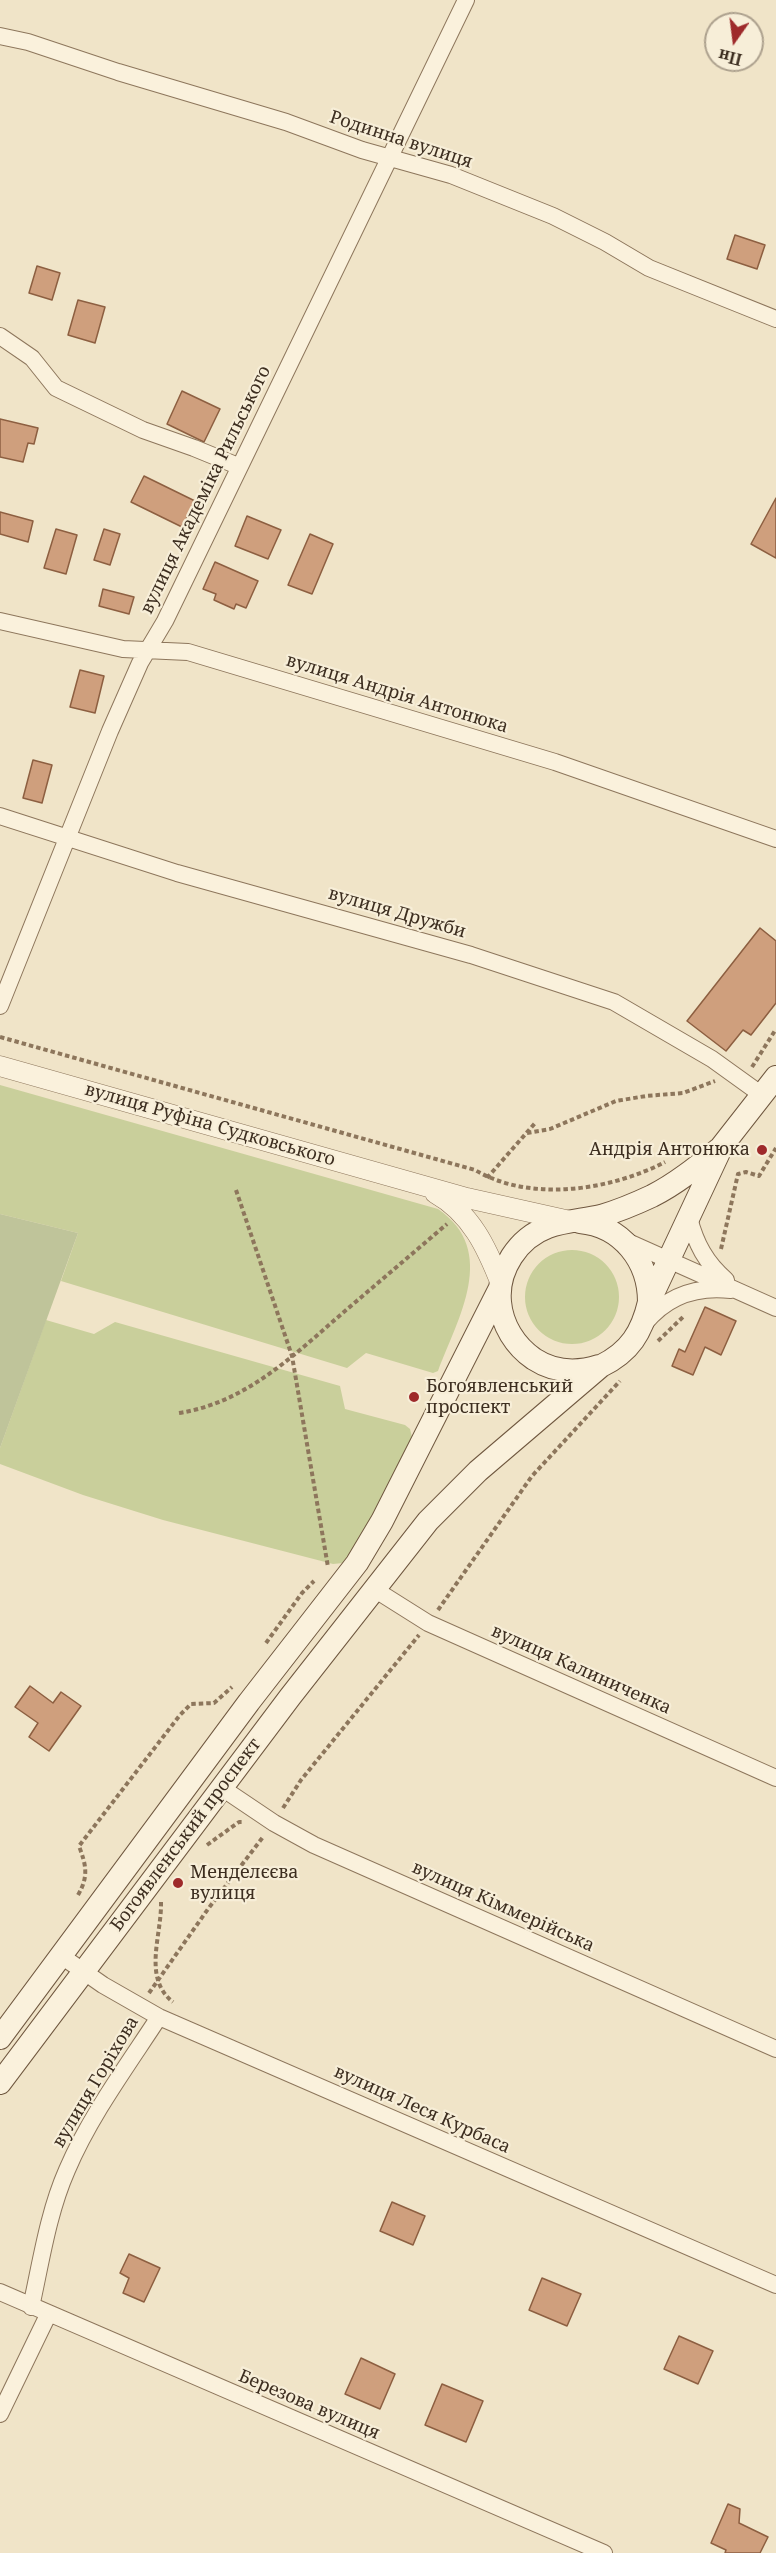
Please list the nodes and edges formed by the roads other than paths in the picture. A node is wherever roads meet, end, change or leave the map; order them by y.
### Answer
1 (466, 0) edge
2 (0, 36) edge
3 (389, 158) junction
4 (776, 319) edge
5 (0, 336) edge
6 (238, 466) junction
7 (0, 621) edge
8 (148, 650) junction
9 (0, 816) edge
10 (66, 838) junction
11 (776, 839) edge
12 (0, 1006) edge
13 (0, 1066) edge
14 (776, 1077) edge
15 (762, 1095) junction
16 (722, 1146) junction
17 (463, 1205) junction
18 (689, 1218) junction
19 (575, 1222) junction
20 (623, 1240) junction
21 (670, 1260) junction
22 (501, 1286) junction
23 (746, 1294) junction
24 (649, 1302) junction
25 (776, 1308) edge
26 (644, 1325) junction
27 (601, 1366) junction
28 (374, 1588) junction
29 (776, 1778) edge
30 (222, 1788) junction
31 (60, 1955) junction
32 (83, 1972) junction
33 (159, 2017) junction
34 (0, 2038) edge
35 (776, 2049) edge
36 (0, 2083) edge
37 (776, 2286) edge
38 (0, 2292) edge
39 (31, 2307) junction
40 (48, 2314) junction
41 (0, 2414) edge
42 (604, 2553) edge

1 - 3 street, вулиця Академіка Рильського
2 - 3 street, Родинна вулиця
3 - 4 street, Родинна вулиця
3 - 6 street, вулиця Академіка Рильського
5 - 6 street
6 - 8 street, вулиця Академіка Рильського
7 - 8 street, вулиця Андрія Антонюка
8 - 10 street, вулиця Академіка Рильського
8 - 11 street, вулиця Андрія Антонюка
9 - 10 street, вулиця Дружби
10 - 12 street, вулиця Академіка Рильського
10 - 15 street, вулиця Дружби
13 - 17 street, вулиця Руфіна Судковського
14 - 15 main road, Богоявленський проспект
15 - 16 main road, Богоявленський проспект
16 - 18 main road, Богоявленський проспект
16 - 19 main road, Богоявленський проспект
17 - 19 street, вулиця Руфіна Судковського
17 - 22 street, вулиця Руфіна Судковського
18 - 21 main road, Богоявленський проспект
18 - 23 street, вулиця Руфіна Судковського
19 - 20 main road, вулиця Руфіна Судковського
19 - 22 main road, Богоявленський проспект
20 - 21 street, вулиця Руфіна Судковського
20 - 24 main road
21 - 23 street, вулиця Руфіна Судковського
21 - 24 main road, Богоявленський проспект
22 - 27 main road
22 - 31 main road, Богоявленський проспект
23 - 25 street, вулиця Руфіна Судковського
23 - 26 street, вулиця Руфіна Судковського
24 - 26 main road, Богоявленський проспект
26 - 27 main road, Богоявленський проспект
27 - 28 main road, Богоявленський проспект
28 - 29 street, вулиця Калиниченка
28 - 30 main road, Богоявленський проспект
30 - 32 main road, Богоявленський проспект
30 - 35 street, вулиця Кіммерійська
31 - 32 street, вулиця Леся Курбаса
31 - 34 main road, Богоявленський проспект
32 - 33 street, вулиця Леся Курбаса
32 - 36 main road, Богоявленський проспект
33 - 37 street, вулиця Леся Курбаса
33 - 39 street, вулиця Горіхова
38 - 39 street, Березова вулиця
39 - 40 street, Березова вулиця
40 - 41 street
40 - 42 street, Березова вулиця

